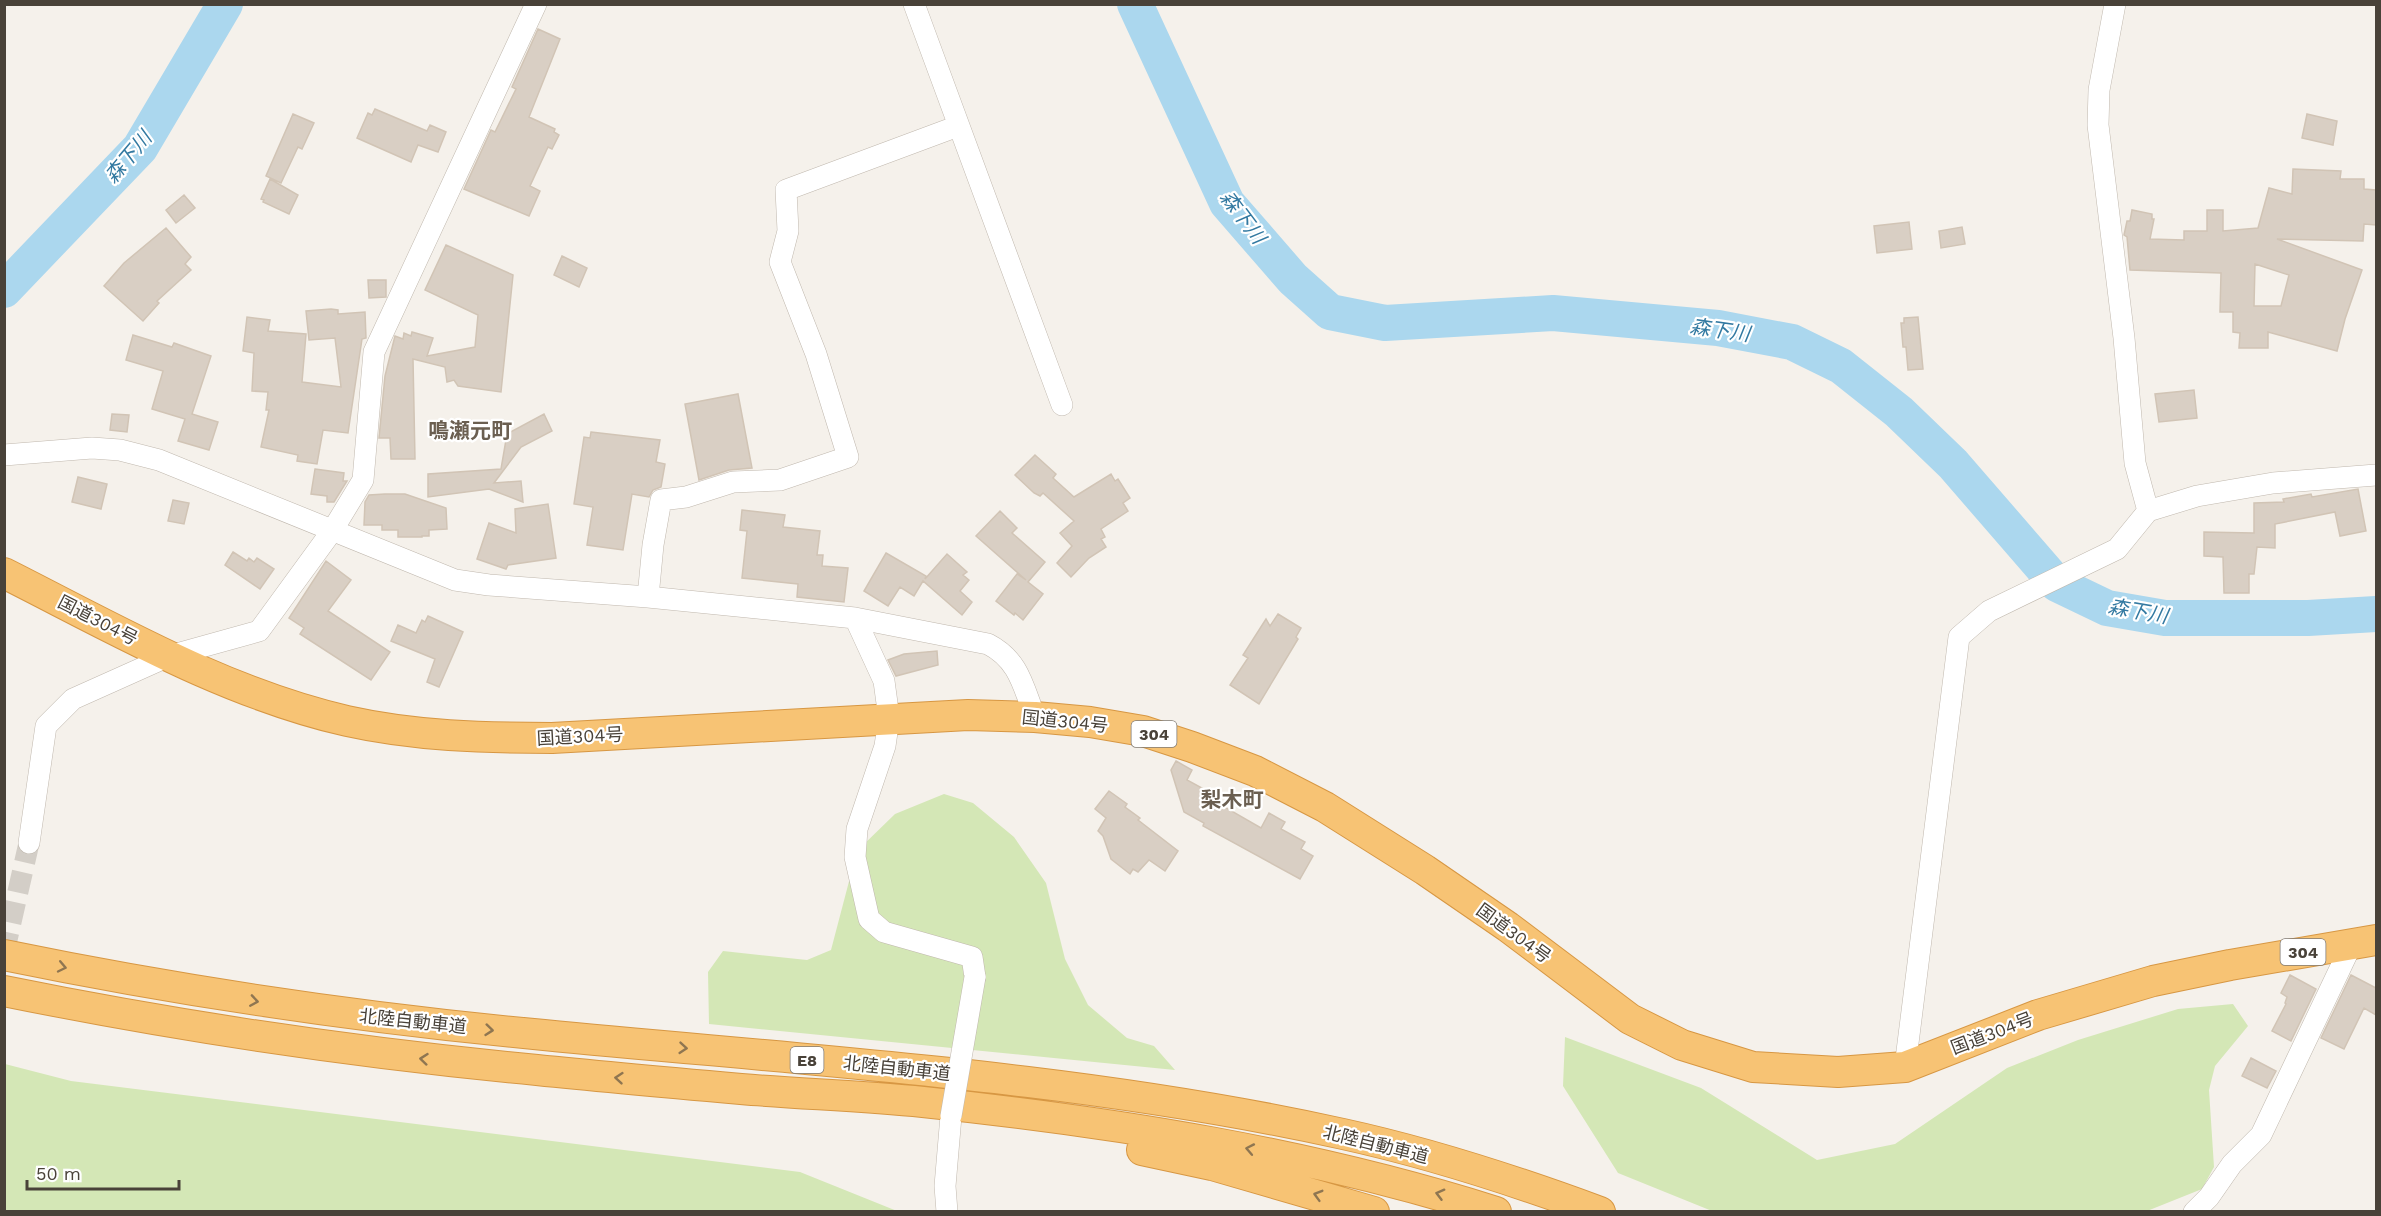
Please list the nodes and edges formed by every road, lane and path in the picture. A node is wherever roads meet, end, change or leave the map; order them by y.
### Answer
1 (536, 4) edge
2 (914, 4) edge
3 (2115, 4) edge
4 (958, 126) junction
5 (1062, 405) dead end
6 (4, 455) edge
7 (2376, 475) edge
8 (2148, 511) junction
9 (332, 531) junction
10 (4, 573) edge
11 (648, 597) junction
12 (855, 618) junction
13 (169, 656) junction
14 (1035, 717) junction
15 (889, 718) junction
16 (29, 843) tunnel mouth
17 (2376, 940) edge
18 (2376, 952) edge
19 (2347, 954) junction
20 (4, 955) edge
21 (2230, 965) junction
22 (4, 991) edge
23 (1905, 1067) junction
24 (741, 1089) junction
25 (947, 1212) edge
26 (1374, 1212) edge
27 (1496, 1212) edge
28 (1600, 1212) edge
29 (2194, 1212) edge

1 - 9 street
2 - 4 street
3 - 8 street
4 - 5 street
4 - 11 street
6 - 9 street
7 - 8 street
8 - 23 street
9 - 11 street
9 - 13 street
10 - 13 highway, 国道304号 / 304
11 - 12 street
12 - 14 street
12 - 15 street
13 - 15 highway, 国道304号 / 304
13 - 16 street
14 - 15 highway, 国道304号 / 304
14 - 23 highway, 国道304号 / 304
15 - 25 street, bridge
17 - 21 highway, 304
18 - 19 street
19 - 21 street
19 - 29 street
20 -> 28 highway, 北陸自動車道 / E8
21 - 23 highway, 国道304号 / 304
24 -> 22 highway, 北陸自動車道 / E8
26 -> 24 highway
27 -> 24 highway, 北陸自動車道 / E8

